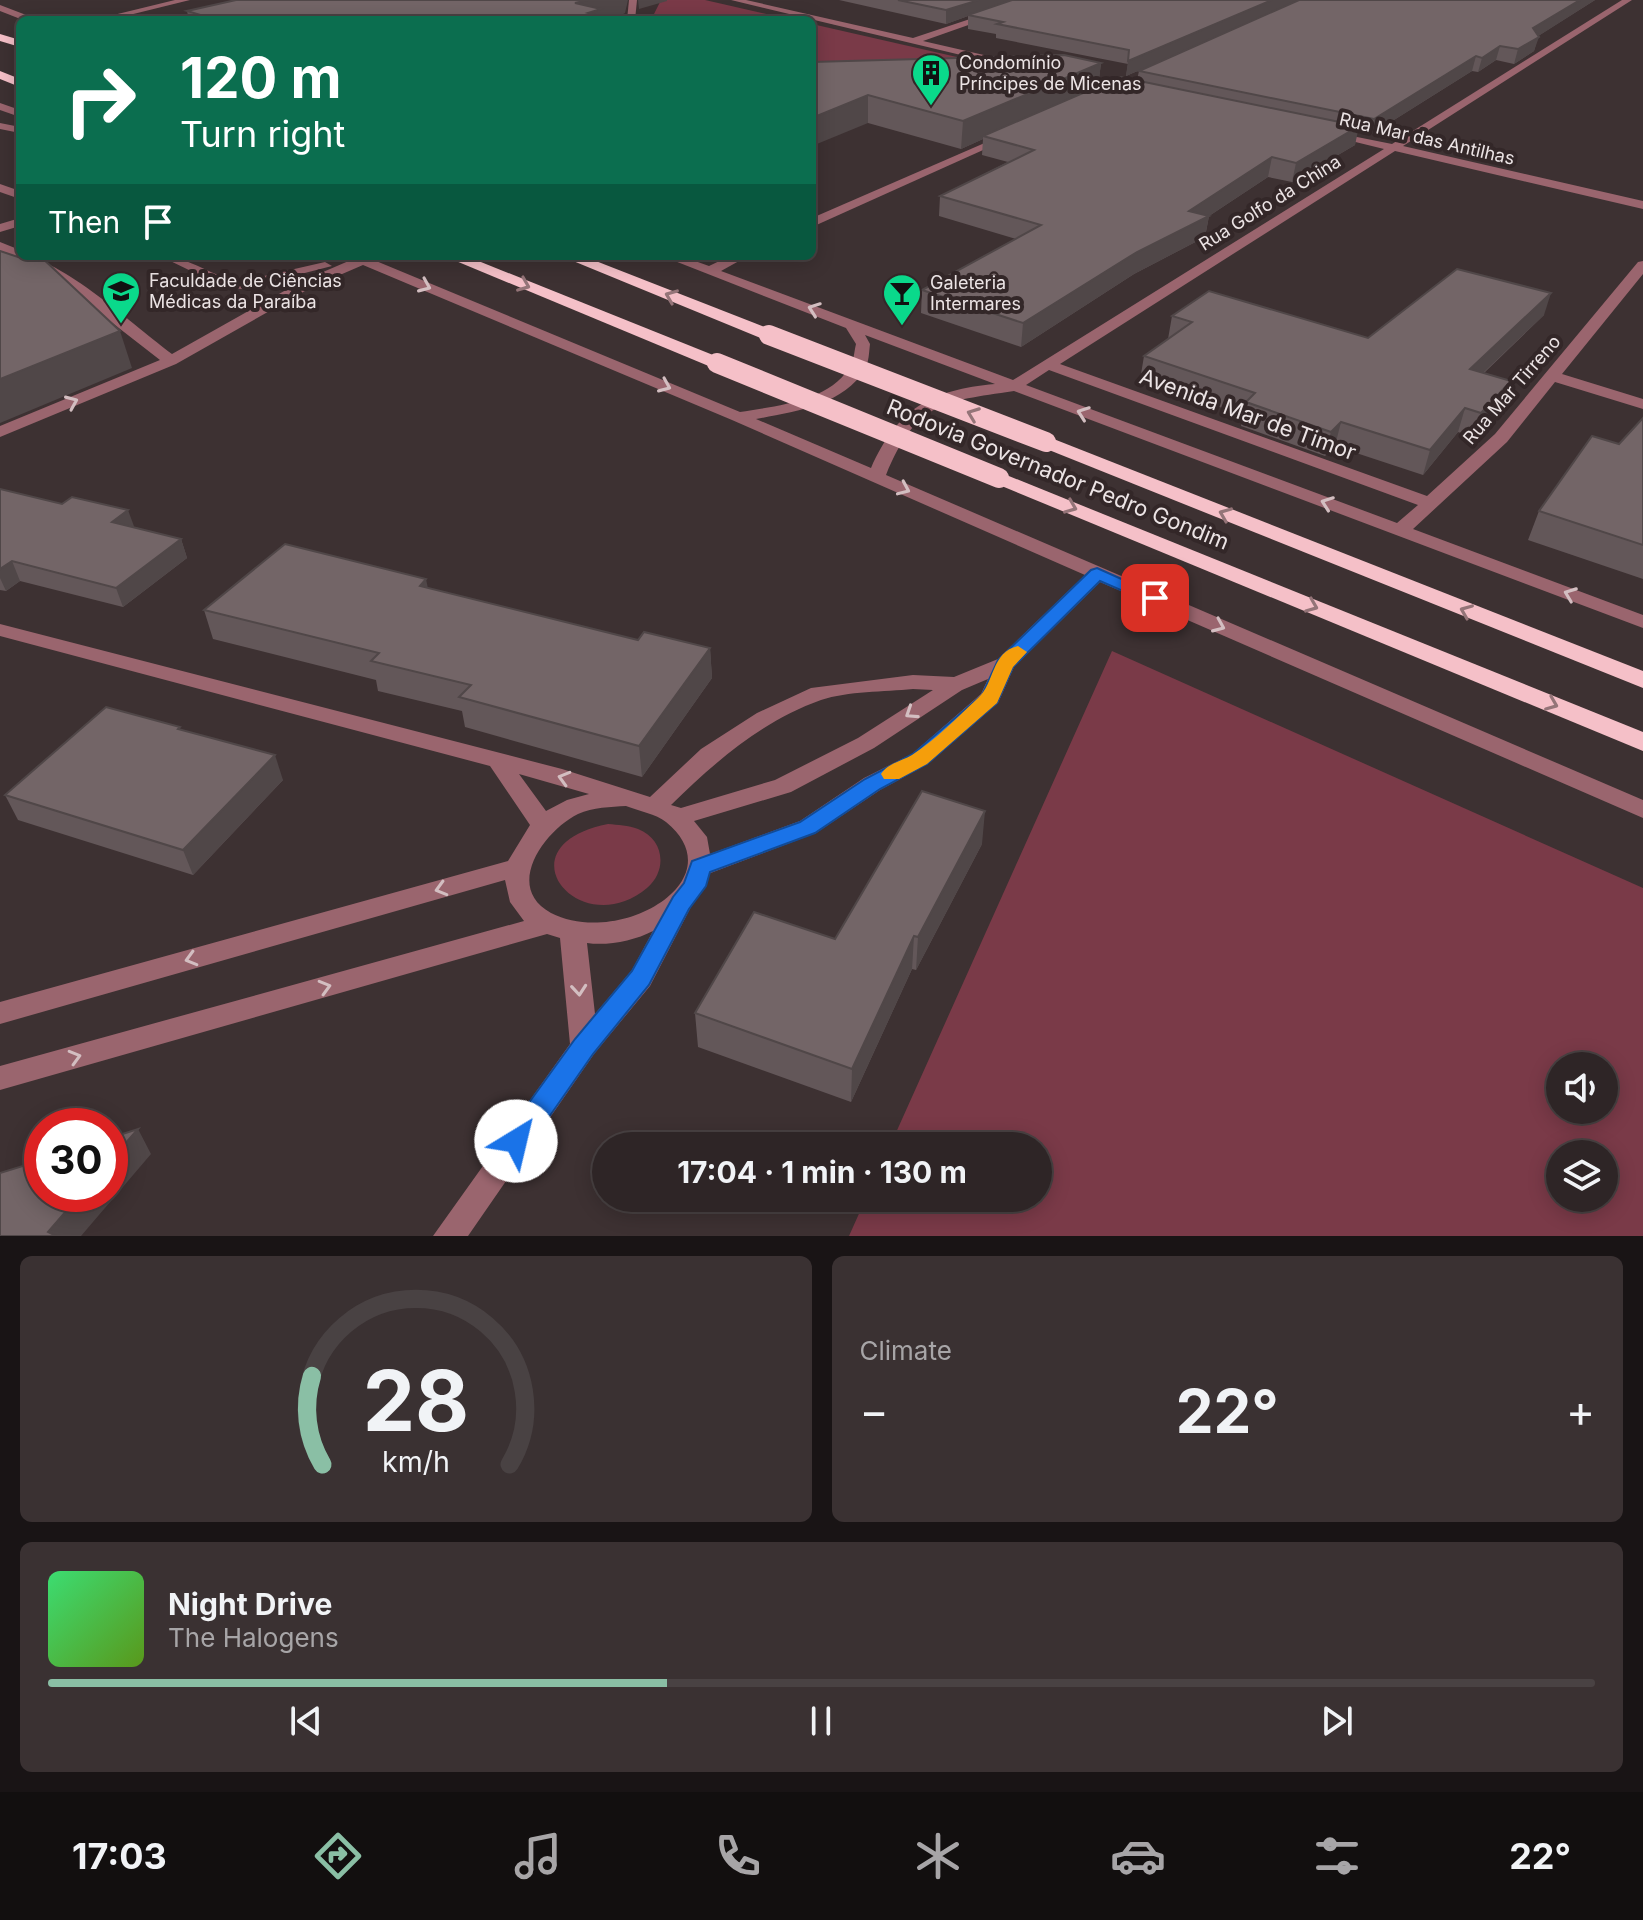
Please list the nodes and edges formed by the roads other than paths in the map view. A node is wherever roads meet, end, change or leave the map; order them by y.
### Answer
1 (186, 0) edge
2 (738, 0) edge
3 (1035, 0) edge
4 (1628, 0) edge
5 (0, 8) edge
6 (21, 16) edge
7 (115, 16) edge
8 (807, 16) edge
9 (816, 18) edge
10 (914, 41) junction
11 (1016, 65) edge
12 (1317, 130) edge
13 (1016, 133) edge
14 (1393, 146) junction
15 (1643, 205) edge
16 (816, 221) edge
17 (29, 260) edge
18 (176, 260) edge
19 (350, 260) edge
20 (354, 260) edge
21 (363, 260) edge
22 (462, 260) edge
23 (579, 260) edge
24 (680, 260) edge
25 (733, 260) edge
26 (1643, 265) edge
27 (710, 271) junction
28 (850, 322) junction
29 (171, 361) junction
30 (1049, 365) junction
31 (1552, 376) junction
32 (1012, 387) junction
33 (1643, 404) edge
34 (738, 417) junction
35 (0, 432) edge
36 (876, 477) junction
37 (1432, 504) junction
38 (1401, 530) junction
39 (1097, 574) junction
40 (1643, 622) edge
41 (0, 630) edge
42 (1005, 664) junction
43 (1643, 680) edge
44 (958, 683) junction
45 (990, 698) junction
46 (1643, 742) edge
47 (499, 762) junction
48 (628, 798) junction
49 (657, 804) junction
50 (1643, 810) edge
51 (680, 817) junction
52 (543, 825) junction
53 (700, 867) junction
54 (516, 868) junction
55 (681, 903) junction
56 (561, 929) junction
57 (0, 1013) edge
58 (584, 1046) junction
59 (0, 1078) edge
60 (449, 1236) edge

1 - 7 street
2 - 8 street
3 - 10 street
4 - 14 street, Rua Golfo da China
5 - 6 street
9 - 10 street
10 - 11 street
12 - 14 street, Rua Mar das Antilhas
13 - 16 street
14 - 15 street, Rua Mar das Antilhas
14 - 30 street, Rua Golfo da China
17 - 29 street
18 - 19 street
20 - 29 street
21 -> 34 street
22 -> 46 highway, Rodovia Governador Pedro Gondim, bridge
43 -> 23 highway, Rodovia Governador Pedro Gondim, bridge
24 - 27 street
25 - 27 street
26 - 31 street, Rua Mar Tirreno
28 -> 27 street
28 - 32 street
28 - 34 street
35 -> 29 street
30 - 32 street, Rua Golfo da China
30 - 37 street, Avenida Mar de Timor
31 - 33 street
31 - 37 street, Rua Mar Tirreno
32 - 36 street
38 -> 32 street
34 - 36 street
36 -> 39 street
37 - 38 street, Rua Mar Tirreno
40 -> 38 street
39 - 42 street
39 -> 50 street
41 - 47 street
42 - 44 street
42 - 45 street
44 - 45 street
44 - 49 street
44 -> 51 street
45 - 53 street
48 -> 47 street
47 - 52 street
48 - 49 street
48 - 52 street
49 - 51 street
51 - 53 street
52 - 54 street
53 - 55 street
54 - 56 street
54 -> 57 street
55 - 56 street
55 - 58 street
56 -> 58 street
59 -> 56 street
58 - 60 street

